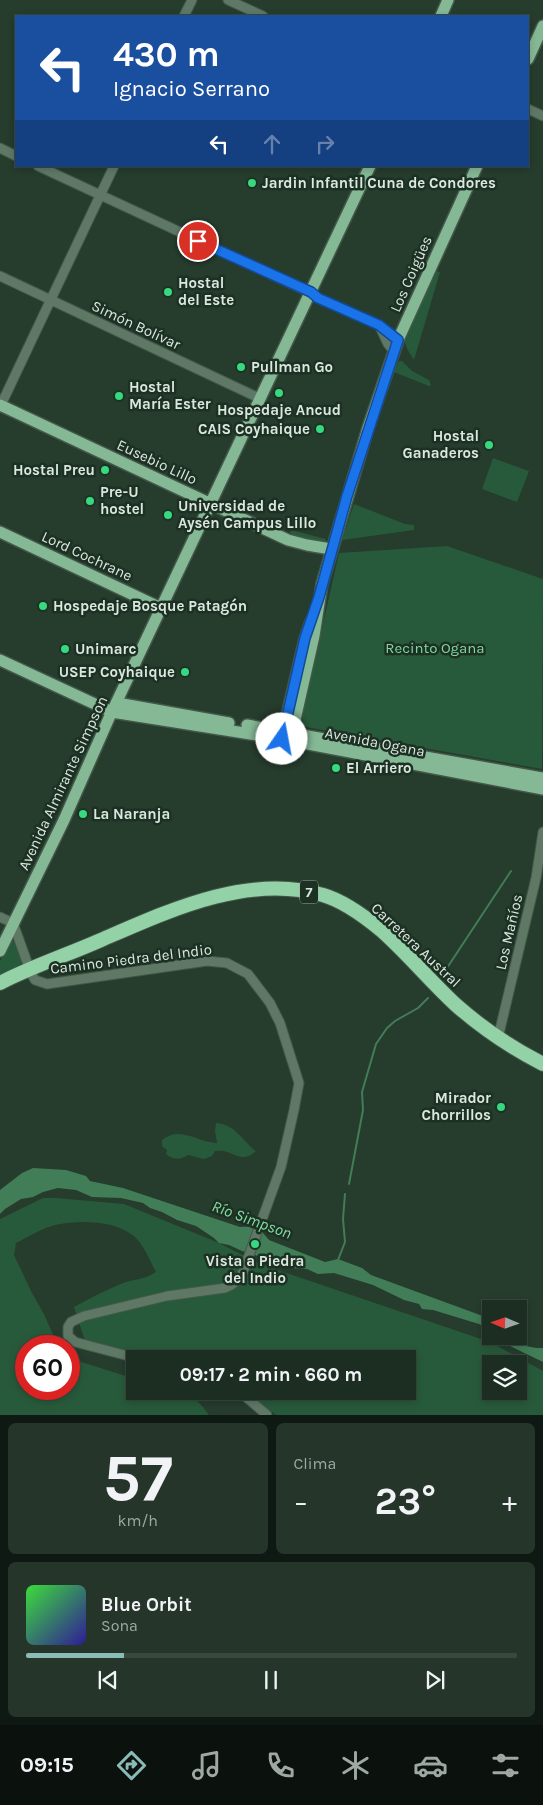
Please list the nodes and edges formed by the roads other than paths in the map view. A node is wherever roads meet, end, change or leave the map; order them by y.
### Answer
1 (192, 0) edge
2 (228, 0) edge
3 (448, 0) edge
4 (184, 15) edge
5 (261, 15) edge
6 (440, 15) edge
7 (543, 26) edge
8 (529, 57) edge
9 (529, 109) edge
10 (543, 116) edge
11 (0, 148) edge
12 (15, 156) edge
13 (40, 167) edge
14 (114, 167) edge
15 (370, 167) edge
16 (477, 167) edge
17 (100, 196) junction
18 (0, 276) edge
19 (311, 292) junction
20 (50, 300) junction
21 (396, 346) junction
22 (261, 399) junction
23 (0, 406) edge
24 (211, 503) junction
25 (0, 532) edge
26 (331, 549) junction
27 (161, 608) junction
28 (0, 660) edge
29 (114, 708) junction
30 (286, 734) junction
31 (543, 778) edge
32 (543, 789) edge
33 (543, 832) edge
34 (0, 917) edge
35 (13, 923) junction
36 (0, 951) edge
37 (29, 968) junction
38 (0, 983) edge
39 (498, 1038) junction
40 (543, 1064) edge
41 (126, 1355) edge
42 (250, 1400) edge
43 (267, 1415) edge

1 - 4 street
2 - 5 street
3 - 6 main road
7 - 8 main road
9 - 10 street
11 - 12 street
13 - 17 street
14 - 17 street
15 - 19 main road, Avenida Almirante Simpson
16 - 21 main road, Los Coigües
17 - 19 street
17 - 20 street
18 - 20 street, Simón Bolívar
19 - 21 street
19 - 22 main road, Avenida Almirante Simpson
20 - 22 street, Simón Bolívar
20 - 23 street
21 - 26 main road, Los Coigües
22 - 24 main road, Avenida Almirante Simpson
23 - 24 main road, Eusebio Lillo
24 - 26 main road, Eusebio Lillo
24 - 27 main road, Avenida Almirante Simpson
25 - 27 main road, Lord Cochrane
26 - 30 main road, Los Coigües
27 - 29 main road, Avenida Almirante Simpson
28 - 29 main road, Avenida Ogana
29 - 30 main road, Avenida Ogana
29 - 35 main road, Avenida Almirante Simpson
30 - 31 main road, Avenida Ogana
30 - 32 main road, Avenida Ogana
33 - 39 street, Los Mañíos
34 - 35 street
35 - 36 main road, Avenida Almirante Simpson
35 - 37 street
37 - 38 highway, Carretera Austral / 7
37 - 39 highway, Carretera Austral / 7
37 - 41 street, Camino Piedra del Indio
39 - 40 highway, Carretera Austral / 7
42 - 43 street

